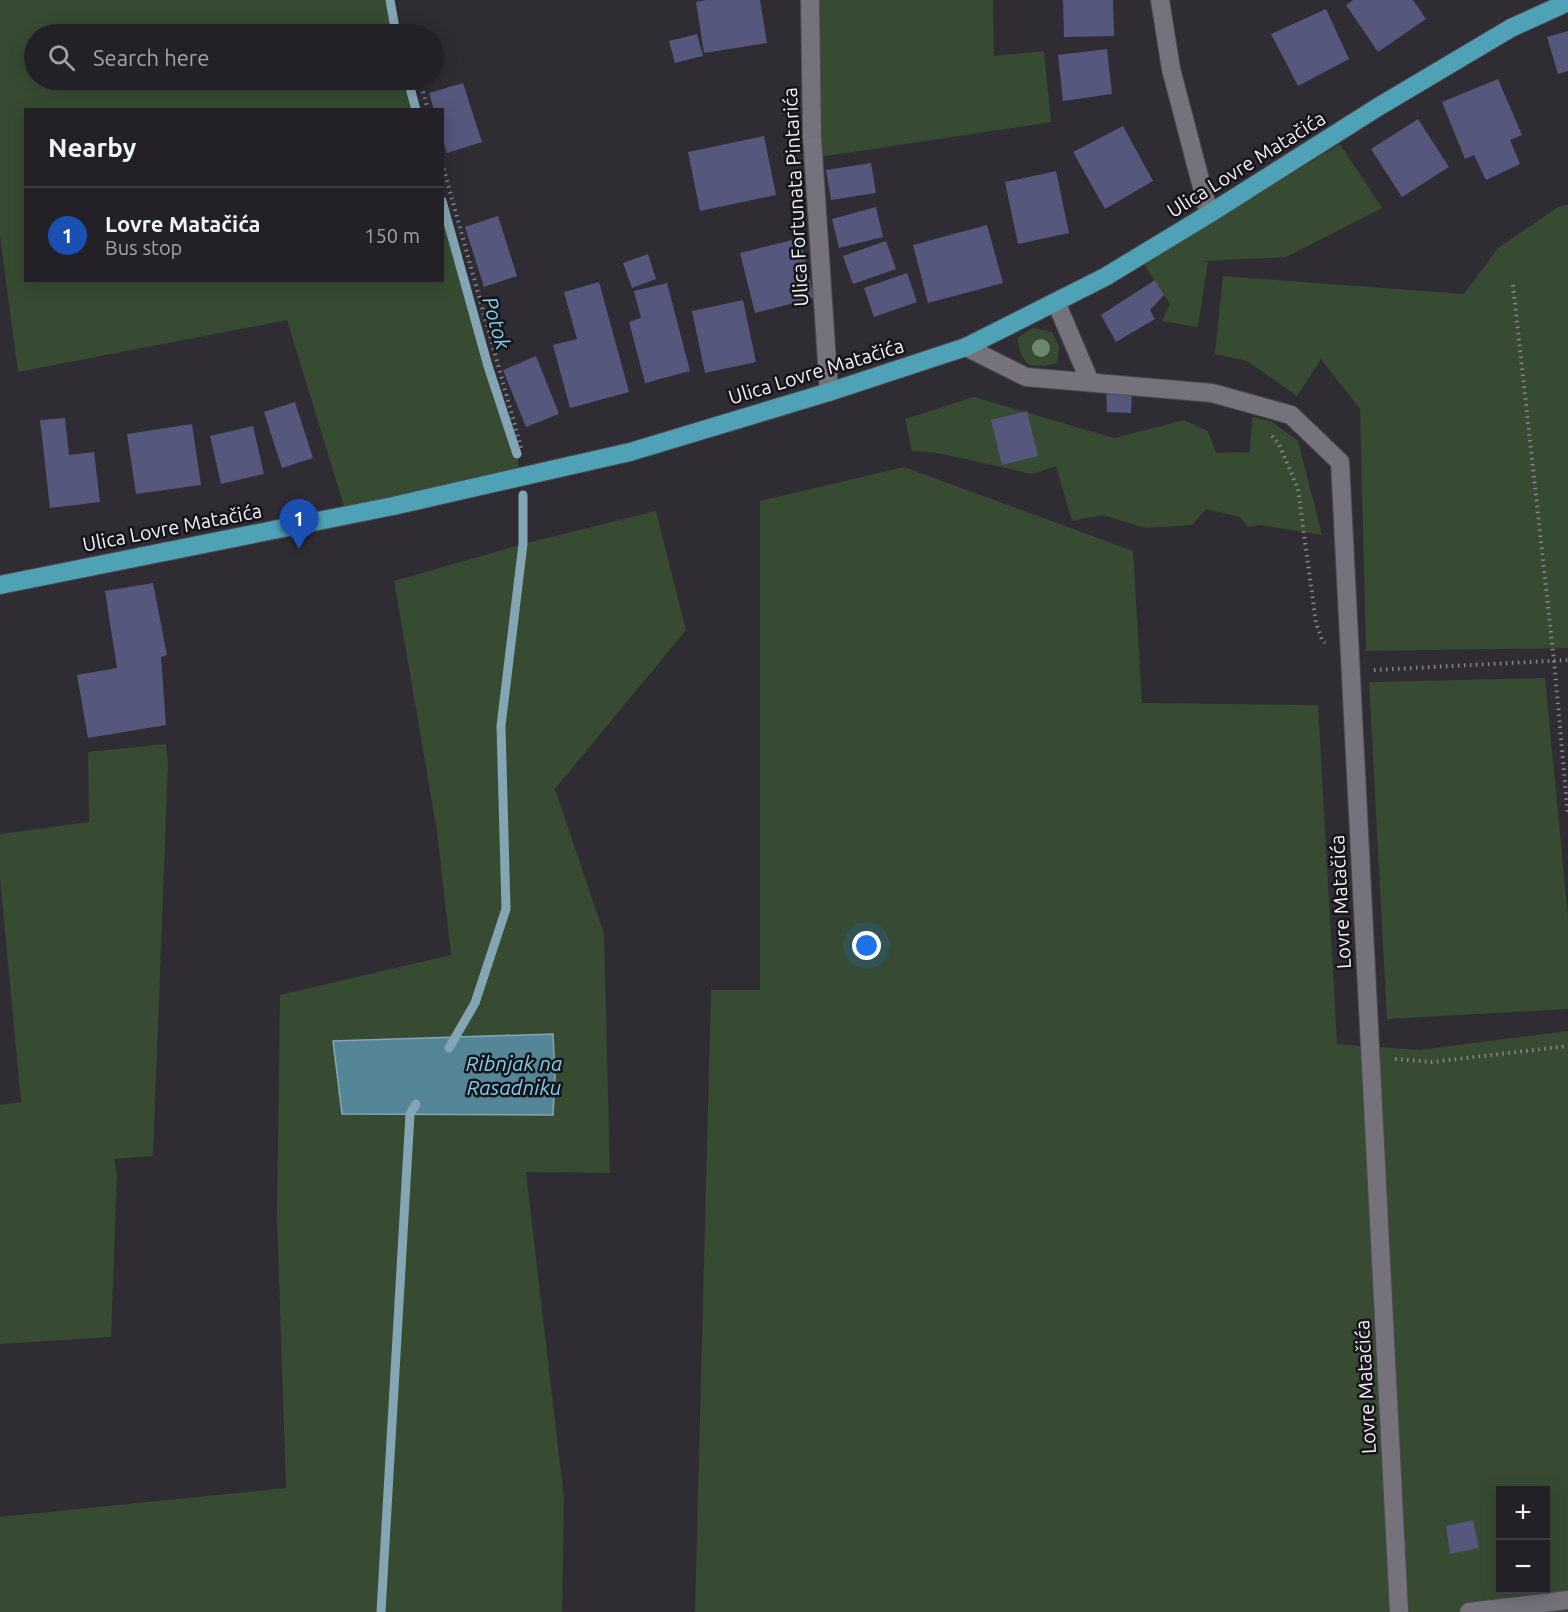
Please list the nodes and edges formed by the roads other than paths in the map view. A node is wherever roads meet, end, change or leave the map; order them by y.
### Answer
1 (810, 0) edge
2 (1160, 0) edge
3 (1568, 2) edge
4 (1209, 214) junction
5 (1056, 302) junction
6 (966, 347) junction
7 (1090, 382) junction
8 (829, 392) junction
9 (0, 585) edge
10 (1568, 1600) edge
11 (1399, 1612) edge
12 (1468, 1612) edge

1 - 8 street, Ulica Fortunata Pintarića
2 - 4 street
3 - 4 main road, Ulica Lovre Matačića
4 - 5 main road, Ulica Lovre Matačića
5 - 6 main road, Ulica Lovre Matačića
5 - 7 street
6 - 7 street, Lovre Matačića
6 - 8 main road, Ulica Lovre Matačića
7 - 11 street, Lovre Matačića
8 - 9 main road, Ulica Lovre Matačića
10 - 12 street

